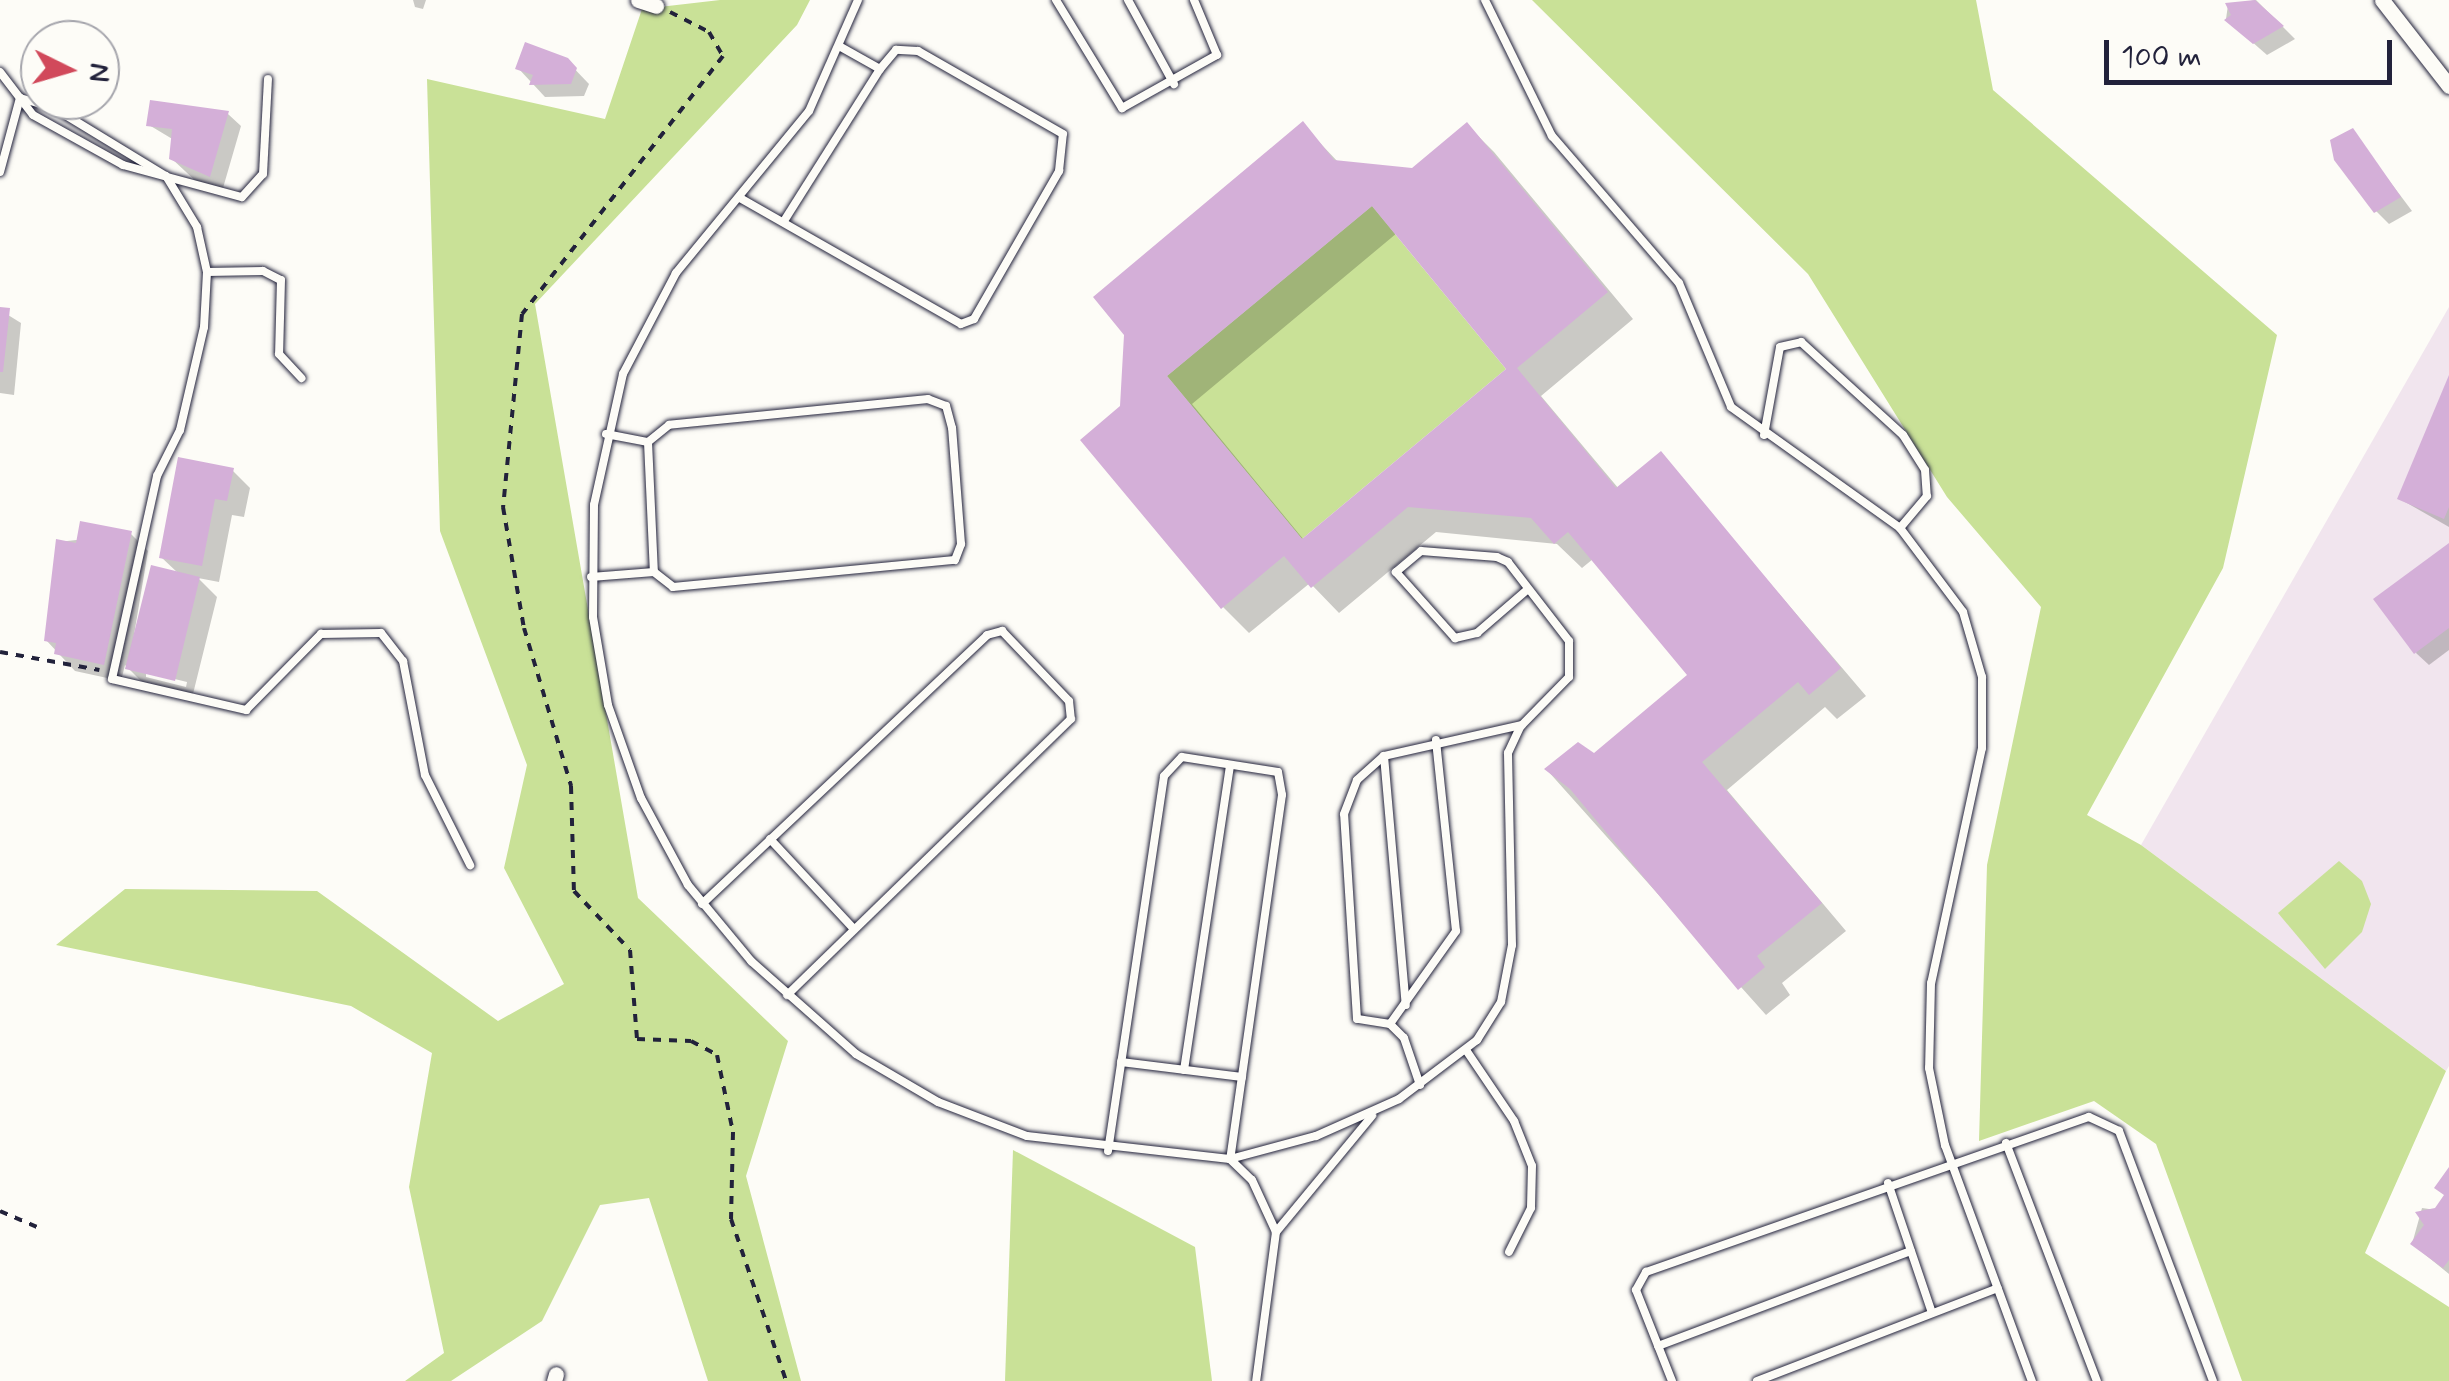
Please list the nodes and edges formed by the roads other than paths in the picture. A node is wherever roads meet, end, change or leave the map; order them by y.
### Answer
1 (638, 0) edge
2 (858, 0) edge
3 (1056, 0) edge
4 (1128, 0) edge
5 (1194, 0) edge
6 (1485, 0) edge
7 (2382, 0) edge
8 (656, 6) road end
9 (841, 47) junction
10 (880, 69) junction
11 (0, 72) edge
12 (2445, 75) edge
13 (268, 79) dead end
14 (1174, 84) junction
15 (20, 98) joint
16 (52, 120) edge
17 (73, 120) edge
18 (0, 172) edge
19 (176, 184) junction
20 (740, 198) junction
21 (784, 221) junction
22 (207, 272) junction
23 (301, 378) dead end
24 (606, 434) junction
25 (1764, 435) junction
26 (648, 442) junction
27 (1900, 528) junction
28 (654, 572) junction
29 (591, 578) junction
30 (1528, 589) junction
31 (1522, 724) junction
32 (1436, 740) junction
33 (1384, 756) junction
34 (1230, 765) junction
35 (770, 840) junction
36 (470, 865) dead end
37 (702, 904) junction
38 (854, 929) junction
39 (786, 995) junction
40 (1406, 1005) junction
41 (1390, 1024) junction
42 (1466, 1050) junction
43 (1121, 1062) junction
44 (1184, 1070) junction
45 (1242, 1077) junction
46 (1420, 1085) junction
47 (1379, 1109) junction
48 (2006, 1143) junction
49 (1108, 1152) junction
50 (1230, 1159) junction
51 (1950, 1161) junction
52 (1888, 1183) junction
53 (1276, 1232) junction
54 (1911, 1251) junction
55 (1510, 1252) dead end
56 (1998, 1288) junction
57 (1932, 1313) junction
58 (1658, 1346) junction
59 (1256, 1381) edge
60 (1672, 1381) edge
61 (1757, 1381) edge
62 (2032, 1381) edge
63 (2097, 1381) edge
64 (2213, 1381) edge

1 - 8 street
2 - 9 lane
3 - 14 lane
4 - 14 lane
5 - 14 lane
6 - 25 lane
7 - 12 street
9 - 10 lane
9 - 20 lane
10 - 21 lane
10 - 21 lane
11 - 15 lane
13 - 19 lane
15 - 18 lane
16 - 19 lane
17 - 19 lane
19 - 22 lane
20 - 21 lane
20 - 24 lane
22 - 23 lane
22 - 36 lane
24 - 26 lane
24 - 29 lane
25 - 27 lane
25 - 27 lane
26 - 28 lane
26 - 28 lane
27 - 51 lane
28 - 29 lane
29 - 37 lane
30 - 30 lane
30 - 31 lane
31 - 32 lane
31 - 42 lane
32 - 33 lane
32 - 40 lane
33 - 40 lane
33 - 41 lane
34 - 43 lane
34 - 44 lane
34 - 45 lane
35 - 37 lane
35 - 38 lane
35 - 38 lane
37 - 39 lane
38 - 39 lane
39 - 49 lane
40 - 41 lane
41 - 46 lane
42 - 46 lane
42 - 55 lane
43 - 44 lane
43 - 49 lane
44 - 45 lane
45 - 50 lane
46 - 47 lane
47 - 50 lane
47 - 53 lane
48 - 51 lane
48 - 63 lane
48 - 64 lane
49 - 50 lane
50 - 53 lane
51 - 52 lane
51 - 56 lane
52 - 54 lane
52 - 58 lane
53 - 59 lane
54 - 57 lane
54 - 58 lane
56 - 57 lane
56 - 62 lane
57 - 61 lane
58 - 60 lane

